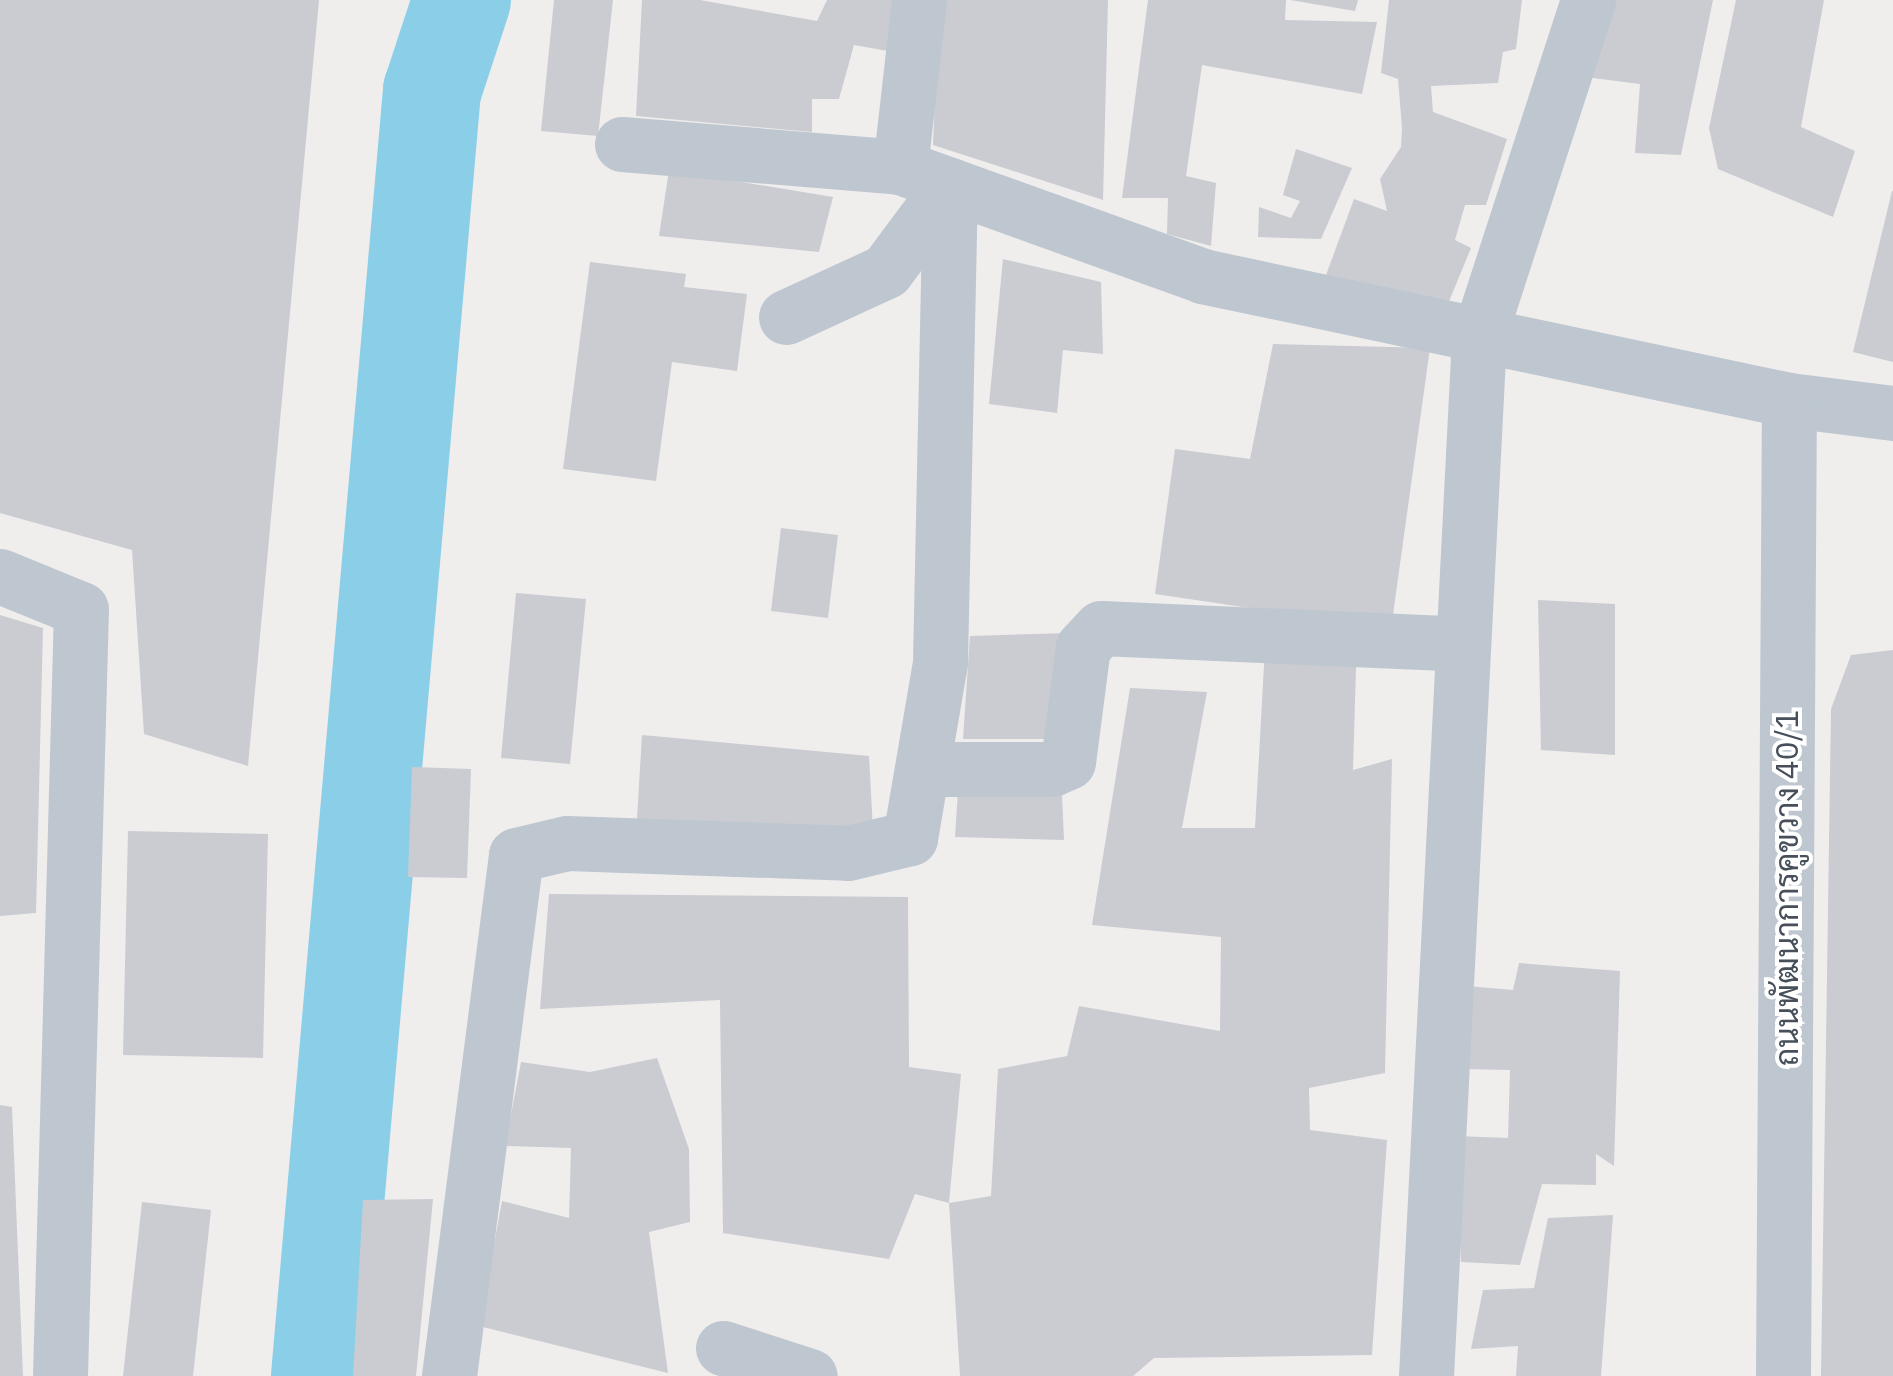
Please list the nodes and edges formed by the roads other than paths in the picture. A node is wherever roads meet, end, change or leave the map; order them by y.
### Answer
1 (918, 0) edge
2 (1588, 0) edge
3 (622, 144) dead end
4 (925, 176) junction
5 (786, 317) dead end
6 (1479, 336) junction
7 (1789, 400) junction
8 (1893, 413) edge
9 (0, 576) edge
10 (1463, 644) junction
11 (923, 769) junction
12 (723, 1348) dead end
13 (60, 1376) edge
14 (449, 1376) edge
15 (810, 1376) edge
16 (1426, 1376) edge
17 (1783, 1376) edge

1 - 4 street
2 - 6 street
3 - 4 street
4 - 5 street
4 - 6 street
4 - 11 street
6 - 7 street
6 - 10 street
7 - 8 street
7 - 17 street, ถนนพัฒนาการคูขวาง 40/1
9 - 13 street
10 - 11 street
10 - 16 street
11 - 14 street
12 - 15 street

